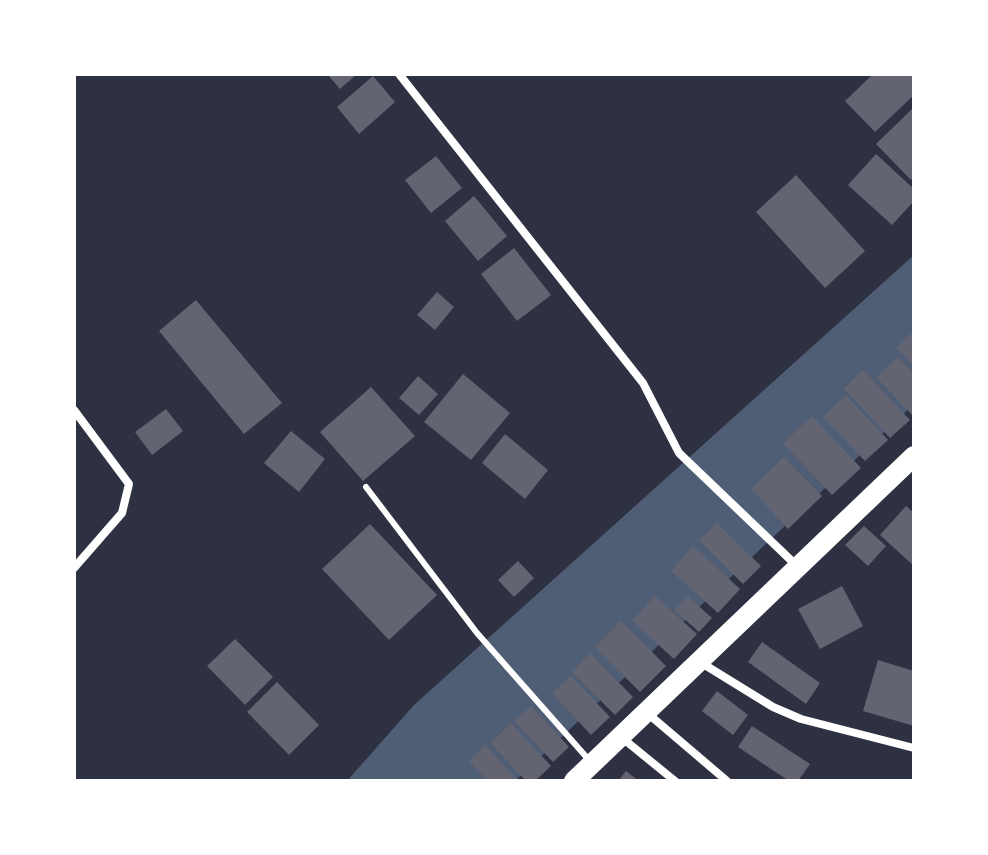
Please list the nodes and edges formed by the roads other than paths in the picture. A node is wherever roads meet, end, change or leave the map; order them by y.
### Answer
1 (399, 74) edge
2 (74, 410) edge
3 (914, 456) edge
4 (366, 487) dead end
5 (790, 560) junction
6 (74, 568) edge
7 (699, 661) junction
8 (646, 712) junction
9 (621, 737) junction
10 (914, 748) edge
11 (592, 764) junction
12 (574, 781) edge
13 (675, 781) edge
14 (727, 781) edge

1 - 5 street
2 - 6 street
3 - 5 main road
4 - 11 lane
5 - 7 main road
7 - 8 main road
7 - 10 street
8 - 9 main road
8 - 14 street
9 - 11 main road
9 - 13 street
11 - 12 main road

